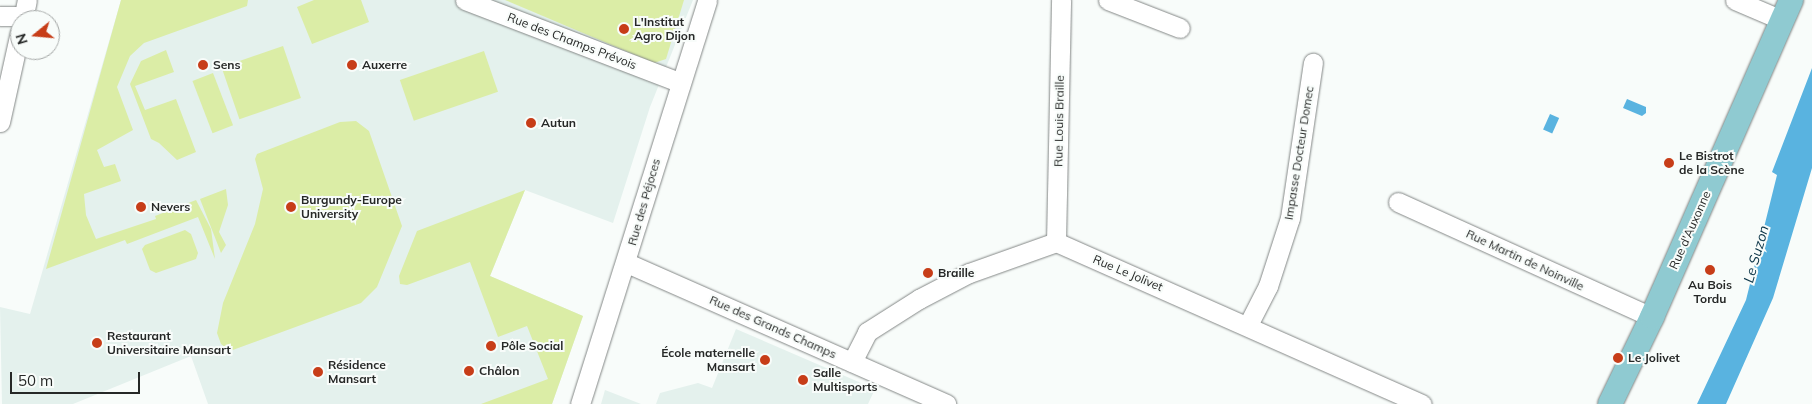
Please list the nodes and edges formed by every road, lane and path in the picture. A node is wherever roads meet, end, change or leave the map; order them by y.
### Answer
1 (465, 0) edge
2 (707, 0) edge
3 (1061, 0) edge
4 (1108, 0) edge
5 (1735, 0) edge
6 (1786, 10) edge
7 (1180, 28) dead end
8 (14, 60) edge
9 (1313, 63) dead end
10 (679, 82) junction
11 (0, 122) edge
12 (1398, 202) dead end
13 (1056, 242) junction
14 (627, 263) junction
15 (1652, 317) junction
16 (1248, 325) junction
17 (852, 362) junction
18 (580, 404) edge
19 (946, 404) edge
20 (1422, 404) edge
21 (1610, 404) edge

1 - 10 street, Rue des Champs Prévois
2 - 10 street, Rue des Péjoces
3 - 13 street, Rue Louis Braille
4 - 7 street
5 - 6 street
6 - 15 main road, Rue d'Auxonne
8 - 11 street
9 - 16 street, Impasse Docteur Domec
10 - 14 street, Rue des Péjoces
12 - 15 street, Rue Martin de Noinville
13 - 16 street, Rue Le Jolivet
13 - 17 street
14 - 17 street, Rue des Grands Champs
14 - 18 street, Rue des Péjoces
15 - 21 main road, Rue d'Auxonne
16 - 20 street, Rue Le Jolivet
17 - 19 street, Rue des Grands Champs

